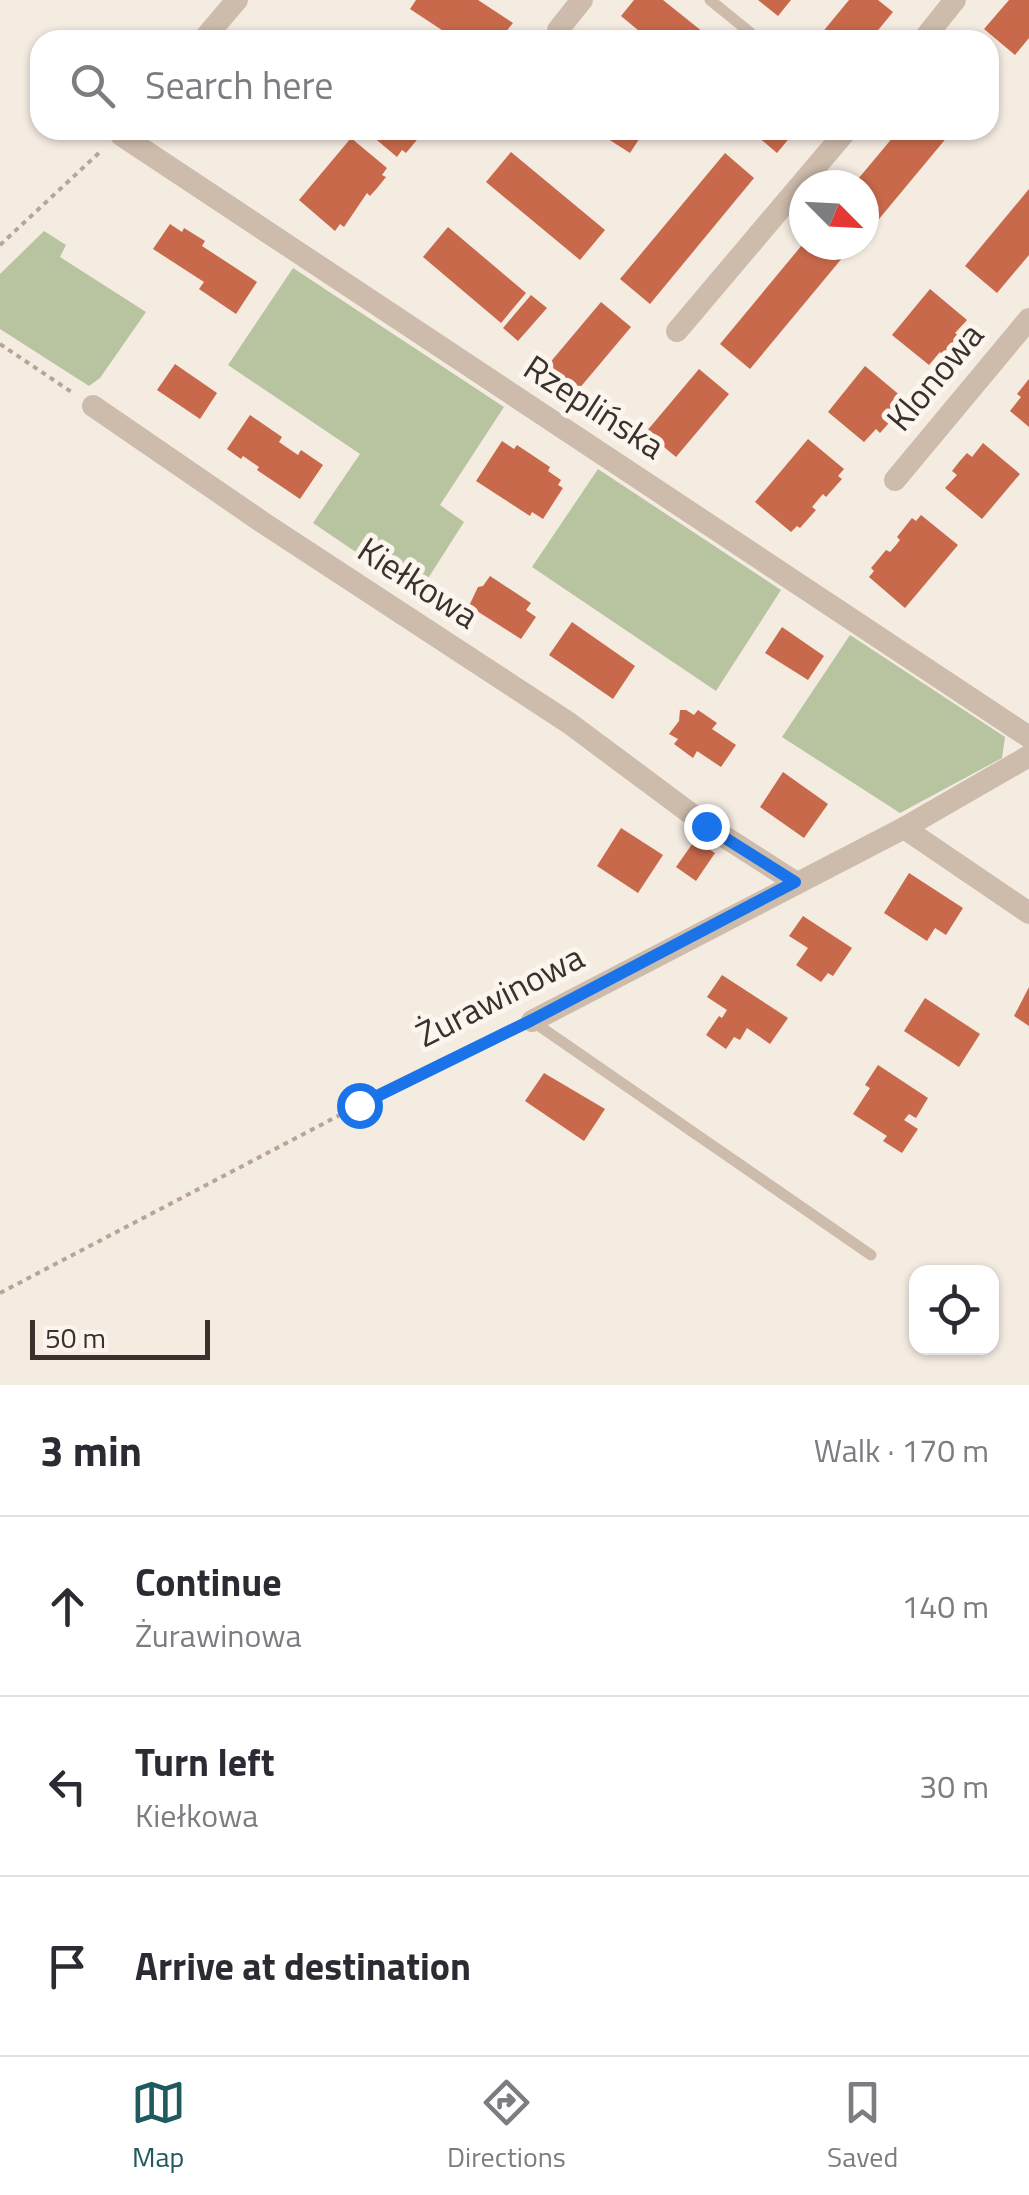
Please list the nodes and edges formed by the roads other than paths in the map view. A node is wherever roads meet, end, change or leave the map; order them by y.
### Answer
1 (237, 0) edge
2 (582, 0) edge
3 (710, 0) edge
4 (955, 0) edge
5 (212, 30) edge
6 (558, 30) dead end
7 (747, 30) edge
8 (930, 30) edge
9 (134, 140) edge
10 (839, 140) edge
11 (1029, 319) edge
12 (678, 331) dead end
13 (93, 406) road end
14 (896, 480) dead end
15 (1029, 737) edge
16 (1029, 756) edge
17 (904, 828) junction
18 (795, 882) junction
19 (1029, 913) edge
20 (532, 1020) joint
21 (871, 1256) dead end

1 - 5 street
2 - 6 street
3 - 7 lane
4 - 8 street
9 - 15 street, Rzeplińska
10 - 12 street
11 - 14 street, Klonowa
13 - 18 street, Kiełkowa
16 - 17 street, Żurawinowa
17 - 18 street, Żurawinowa
17 - 19 street
18 - 20 street, Żurawinowa
20 - 21 lane

